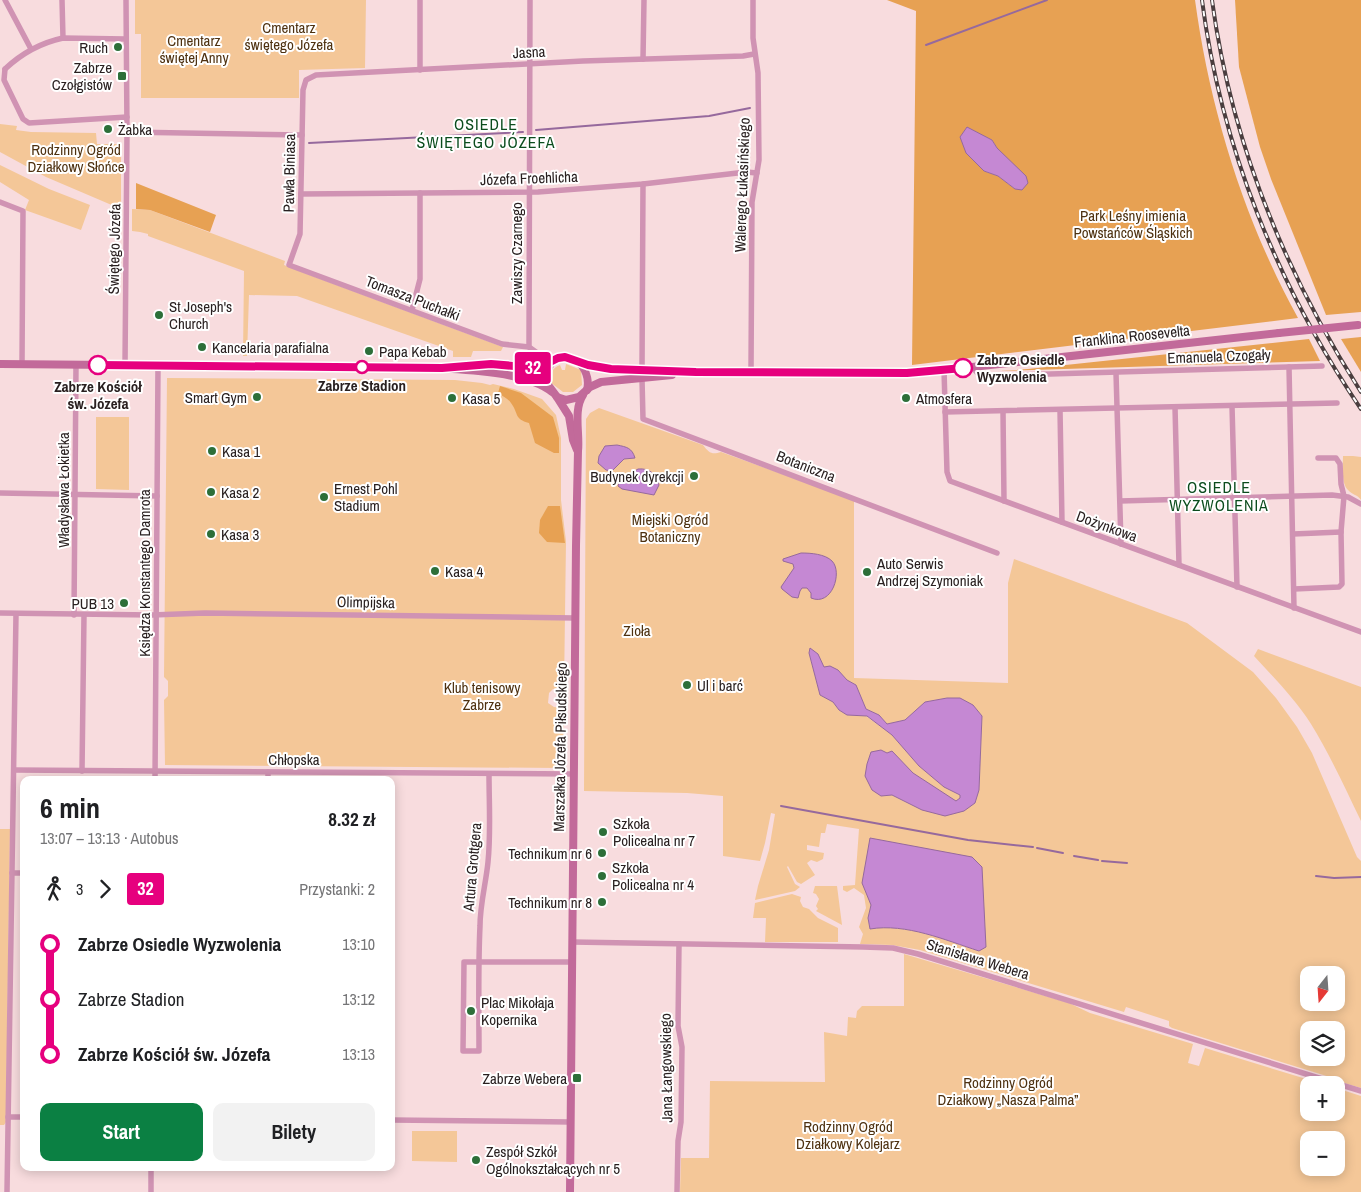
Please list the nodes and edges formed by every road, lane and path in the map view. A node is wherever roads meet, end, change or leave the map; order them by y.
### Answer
1 (5, 0) edge
2 (62, 0) edge
3 (126, 0) edge
4 (420, 0) edge
5 (530, 0) edge
6 (644, 0) edge
7 (753, 0) edge
8 (63, 38) junction
9 (126, 39) junction
10 (31, 49) junction
11 (754, 54) junction
12 (644, 59) junction
13 (530, 64) junction
14 (3, 67) edge
15 (420, 70) junction
16 (306, 80) joint
17 (127, 117) junction
18 (127, 132) junction
19 (302, 135) junction
20 (757, 173) junction
21 (643, 184) junction
22 (420, 193) junction
23 (529, 193) junction
24 (301, 194) junction
25 (0, 202) edge
26 (289, 265) joint
27 (412, 310) junction
28 (1360, 324) edge
29 (529, 347) junction
30 (536, 352) dead end
31 (577, 361) junction
32 (551, 362) junction
33 (0, 364) edge
34 (22, 365) junction
35 (76, 365) junction
36 (125, 366) junction
37 (158, 366) junction
38 (1289, 366) junction
39 (1322, 366) dead end
40 (972, 367) junction
41 (442, 368) junction
42 (642, 370) junction
43 (944, 370) junction
44 (696, 372) junction
45 (751, 372) junction
46 (1116, 372) junction
47 (642, 378) junction
48 (585, 392) junction
49 (555, 394) junction
50 (1337, 403) dead end
51 (1289, 404) junction
52 (1232, 406) junction
53 (1175, 408) junction
54 (1117, 409) junction
55 (1060, 410) junction
56 (946, 412) junction
57 (1003, 412) junction
58 (578, 452) junction
59 (1318, 458) dead end
60 (0, 493) edge
61 (75, 494) junction
62 (157, 496) junction
63 (1292, 496) junction
64 (1344, 496) junction
65 (1234, 498) junction
66 (1177, 499) junction
67 (1004, 501) junction
68 (1120, 501) junction
69 (1361, 504) edge
70 (1062, 522) junction
71 (1341, 532) junction
72 (1293, 534) junction
73 (1121, 544) junction
74 (997, 553) dead end
75 (1179, 565) junction
76 (1237, 587) junction
77 (1294, 588) junction
78 (1294, 608) junction
79 (0, 613) edge
80 (16, 614) junction
81 (74, 614) junction
82 (84, 614) junction
83 (157, 615) junction
84 (575, 618) junction
85 (1361, 632) edge
86 (14, 770) junction
87 (82, 771) junction
88 (155, 771) junction
89 (268, 772) junction
90 (361, 772) junction
91 (489, 774) junction
92 (574, 774) junction
93 (155, 776) edge
94 (268, 776) edge
95 (361, 776) edge
96 (12, 873) junction
97 (20, 873) edge
98 (572, 942) junction
99 (679, 944) junction
100 (479, 962) junction
101 (571, 962) junction
102 (1361, 1091) edge
103 (8, 1116) junction
104 (20, 1117) edge
105 (395, 1120) edge
106 (570, 1122) junction
107 (151, 1171) edge
108 (7, 1192) edge
109 (151, 1192) edge
110 (570, 1192) edge
111 (677, 1192) edge

1 - 10 street
2 - 8 street
3 - 9 street, Świętego Józefa
4 - 15 street
5 - 13 street, Zawiszy Czarnego
6 - 12 street
7 - 11 street, Walerego Łukasińskiego
8 - 9 street
8 - 10 street
9 - 17 street, Świętego Józefa
10 - 14 street
11 - 12 street, Jasna
11 - 20 street, Walerego Łukasińskiego
12 - 13 street, Jasna
13 - 15 street, Jasna
13 - 23 street, Zawiszy Czarnego
14 - 17 street
15 - 16 street, Jasna
16 - 19 street, Pawła Biniasa
17 - 18 street, Świętego Józefa
18 - 19 street
18 - 36 street, Świętego Józefa
19 - 24 street, Pawła Biniasa
20 - 21 street, Józefa Froehlicha
20 - 45 street, Walerego Łukasińskiego
21 - 23 street, Józefa Froehlicha
21 - 42 street
22 - 23 street, Józefa Froehlicha
22 - 24 street, Józefa Froehlicha
22 - 27 street
23 - 29 street, Zawiszy Czarnego
24 - 26 street, Pawła Biniasa
25 - 34 street
26 - 27 street, Tomasza Puchałki
27 - 29 street, Tomasza Puchałki
28 - 40 street, Franklina Roosevelta, bridge
29 - 30 street
31 - 32 street
31 - 42 street, Franklina Roosevelta
31 - 48 street
32 - 41 street
32 - 49 street
33 - 34 street
34 - 35 street
35 - 36 street
35 - 61 street, Władysława Łokietka
36 - 37 street
37 - 41 street
37 - 62 street, Księdza Konstantego Damrota
38 - 39 street, Emanuela Czogały
38 - 46 street, Emanuela Czogały
38 - 51 street
40 - 43 street, Franklina Roosevelta
40 - 46 street, Emanuela Czogały
41 - 49 street
42 - 44 street, Franklina Roosevelta
43 - 45 street, Franklina Roosevelta
43 - 56 street, Dożynkowa
44 - 45 street, Franklina Roosevelta
44 - 47 street, Franklina Roosevelta
46 - 54 street
47 - 48 street, Franklina Roosevelta
47 - 74 street, Botaniczna
48 - 49 street
48 - 58 street, Marszałka Józefa Piłsudskiego
49 - 58 street, Marszałka Józefa Piłsudskiego
50 - 51 street
51 - 52 street
51 - 63 street
52 - 53 street
52 - 65 street
53 - 54 street
53 - 66 street
54 - 55 street
54 - 68 street
55 - 57 street
55 - 70 street
56 - 57 street
56 - 67 street, Dożynkowa
57 - 67 street
58 - 84 street, Marszałka Józefa Piłsudskiego
59 - 64 street
60 - 61 street
61 - 62 street
61 - 81 street, Władysława Łokietka
62 - 83 street, Księdza Konstantego Damrota
63 - 64 street
63 - 65 street
63 - 72 street
64 - 69 street
64 - 71 street
65 - 66 street
65 - 76 street
66 - 68 street
66 - 75 street
67 - 70 street, Dożynkowa
68 - 73 street
70 - 73 street, Dożynkowa
71 - 72 street
71 - 77 street
72 - 77 street
73 - 75 street, Dożynkowa
75 - 76 street, Dożynkowa
76 - 78 street, Dożynkowa
77 - 78 street
78 - 85 street, Dożynkowa
79 - 80 street, Olimpijska
80 - 81 street, Olimpijska
80 - 86 street
81 - 82 street, Olimpijska
82 - 83 street, Olimpijska
82 - 87 street
83 - 84 street, Olimpijska
83 - 88 street, Księdza Konstantego Damrota
84 - 92 street, Marszałka Józefa Piłsudskiego
86 - 87 street, Chłopska
86 - 96 street
87 - 88 street, Chłopska
88 - 89 street, Chłopska
88 - 93 street, Księdza Konstantego Damrota
89 - 90 street, Chłopska
89 - 94 street
90 - 91 street, Chłopska
90 - 95 street
91 - 92 street, Chłopska
91 - 100 street, Artura Grottgera
92 - 98 street, Marszałka Józefa Piłsudskiego
96 - 97 street
96 - 103 street
98 - 99 street, Stanisława Webera
98 - 101 street, Marszałka Józefa Piłsudskiego
99 - 102 street, Stanisława Webera
99 - 111 street, Jana Łangowskiego
100 - 100 street
100 - 101 street
101 - 106 street, Marszałka Józefa Piłsudskiego
103 - 104 street
103 - 108 street
105 - 106 street
106 - 110 street, Marszałka Józefa Piłsudskiego
107 - 109 street

